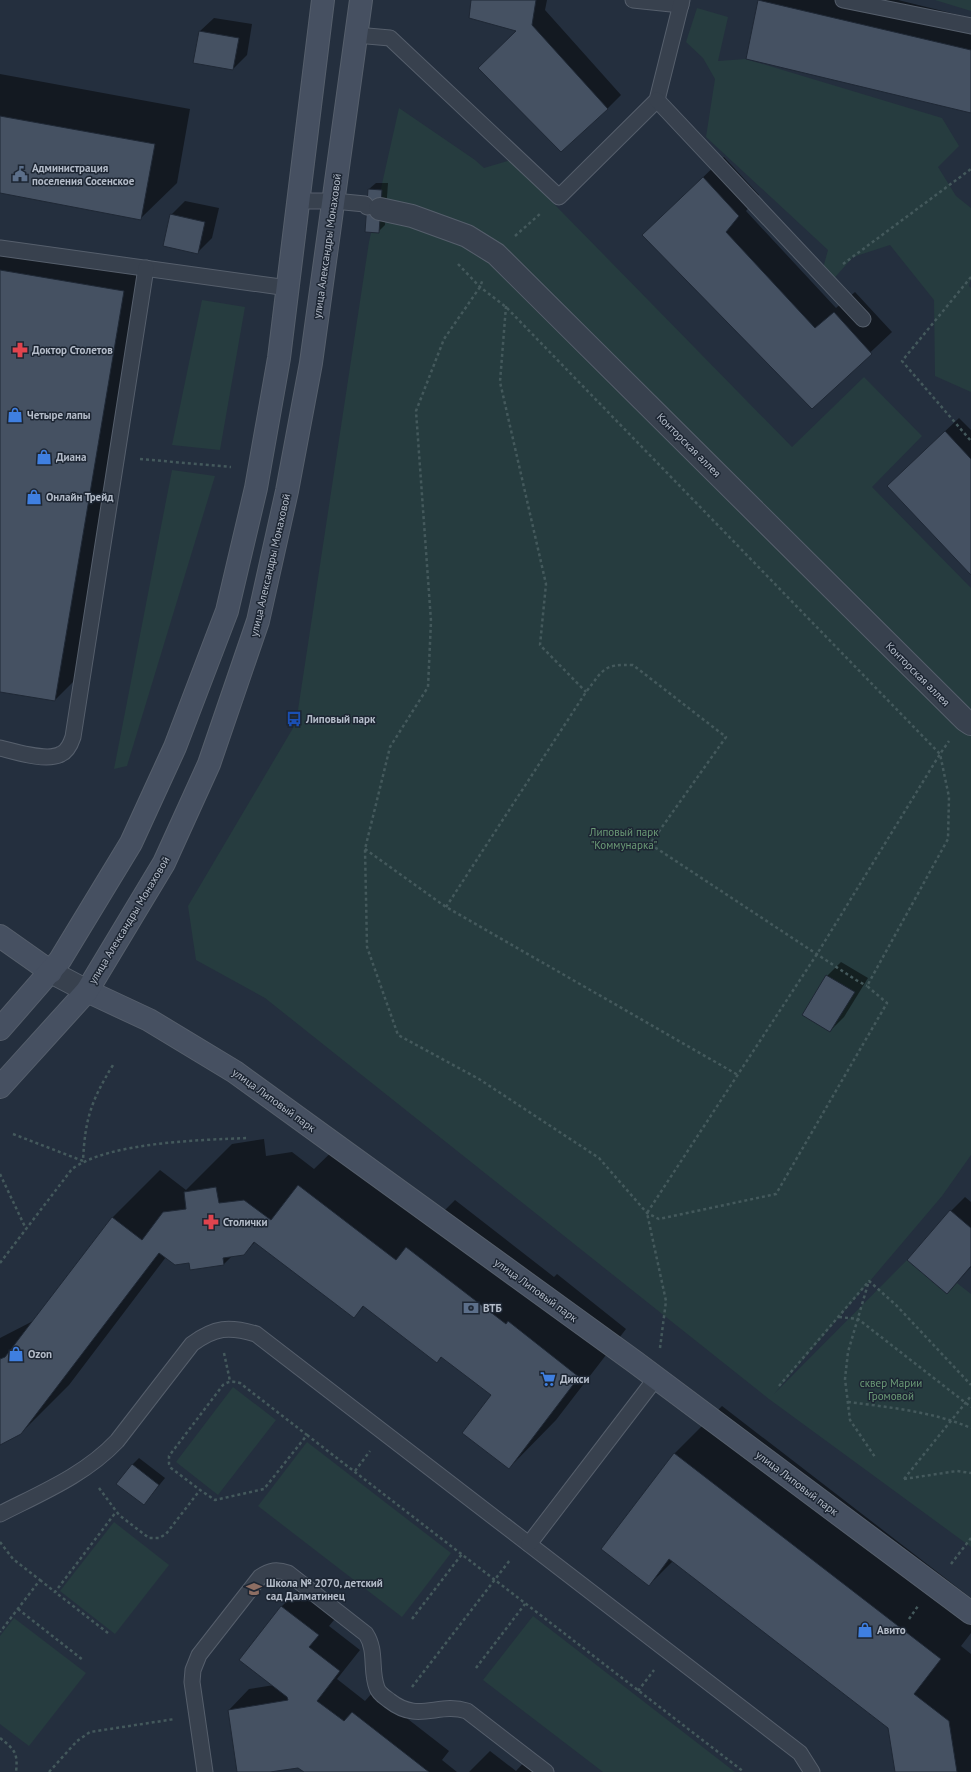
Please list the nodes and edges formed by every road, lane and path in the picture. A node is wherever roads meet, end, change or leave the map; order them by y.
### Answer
1 (323, 0) edge
2 (361, 0) edge
3 (633, 0) edge
4 (843, 0) edge
5 (682, 3) edge
6 (971, 26) edge
7 (356, 35) junction
8 (657, 100) junction
9 (971, 169) edge
10 (559, 197) junction
11 (298, 201) junction
12 (334, 201) junction
13 (374, 208) joint
14 (0, 248) edge
15 (496, 254) junction
16 (454, 260) dead end
17 (146, 268) junction
18 (825, 277) junction
19 (971, 277) edge
20 (480, 287) junction
21 (288, 288) junction
22 (505, 299) dead end
23 (506, 307) junction
24 (863, 319) dead end
25 (971, 441) edge
26 (117, 457) junction
27 (231, 468) dead end
28 (586, 692) junction
29 (968, 722) edge
30 (0, 748) edge
31 (940, 754) junction
32 (365, 849) junction
33 (446, 907) junction
34 (0, 936) edge
35 (817, 954) junction
36 (51, 972) junction
37 (868, 986) junction
38 (87, 990) junction
39 (0, 1029) edge
40 (112, 1066) dead end
41 (738, 1075) junction
42 (0, 1087) edge
43 (13, 1134) dead end
44 (248, 1138) dead end
45 (83, 1161) junction
46 (0, 1174) edge
47 (647, 1213) junction
48 (26, 1229) junction
49 (0, 1263) edge
50 (869, 1281) junction
51 (838, 1317) junction
52 (858, 1319) junction
53 (656, 1378) junction
54 (971, 1385) edge
55 (779, 1386) dead end
56 (971, 1396) edge
57 (848, 1402) junction
58 (966, 1402) junction
59 (971, 1407) edge
60 (952, 1422) junction
61 (971, 1428) edge
62 (307, 1435) junction
63 (875, 1457) dead end
64 (85, 1469) junction
65 (971, 1473) edge
66 (200, 1490) junction
67 (116, 1512) junction
68 (0, 1514) edge
69 (0, 1542) edge
70 (527, 1542) junction
71 (462, 1554) junction
72 (40, 1580) junction
73 (495, 1580) junction
74 (55, 1592) junction
75 (525, 1604) junction
76 (18, 1609) junction
77 (971, 1613) edge
78 (412, 1619) dead end
79 (0, 1632) edge
80 (108, 1633) dead end
81 (83, 1660) dead end
82 (476, 1668) dead end
83 (397, 1707) junction
84 (197, 1716) junction
85 (0, 1738) edge
86 (16, 1772) edge
87 (49, 1772) edge
88 (205, 1772) edge
89 (546, 1772) edge
90 (744, 1772) edge
91 (812, 1772) edge

1 - 11 main road
2 - 7 main road, улица Александры Монаховой
3 - 5 lane
4 - 6 lane
5 - 8 lane
7 - 10 lane
7 - 12 main road, улица Александры Монаховой
8 - 10 lane
8 - 18 lane
9 - 18 path
10 - 15 path
11 - 12 lane
11 - 21 main road
12 - 13 lane
12 - 38 main road, улица Александры Монаховой
13 - 15 street, Конторская аллея
14 - 17 lane
15 - 20 path
15 - 29 street, Конторская аллея
16 - 20 path
17 - 21 lane
17 - 26 lane
18 - 24 lane
19 - 25 path
20 - 23 path
20 - 32 path
21 - 36 main road
22 - 23 path
23 - 28 path
23 - 31 path
26 - 27 path
26 - 30 lane
28 - 33 path
28 - 35 path
29 - 31 path
31 - 35 path
31 - 37 path
32 - 33 path
32 - 47 path
33 - 41 path
34 - 36 main road
35 - 37 path
35 - 41 path
36 - 38 street
36 - 39 main road
37 - 47 path
38 - 42 main road, улица Александры Монаховой
38 - 53 main road, улица Липовый парк
40 - 45 path
41 - 47 path
43 - 45 path
44 - 45 path
45 - 48 path
46 - 48 path
47 - 53 path
48 - 49 path
50 - 51 path
50 - 52 path
50 - 54 path
51 - 52 path
51 - 55 path
52 - 57 path
52 - 58 path
53 - 70 lane
53 - 77 main road, улица Липовый парк
56 - 58 path
57 - 60 path
57 - 63 path
58 - 59 path
58 - 60 path
60 - 61 path
60 - 65 path
62 - 66 path
62 - 66 path
62 - 71 path
64 - 67 path
64 - 68 lane
64 - 70 lane
66 - 67 path
67 - 74 path
69 - 72 path
70 - 73 path
70 - 91 lane
71 - 73 path
71 - 78 path
72 - 74 path
72 - 76 path
73 - 75 path
73 - 83 path
74 - 80 path
75 - 82 path
75 - 90 path
76 - 79 path
76 - 81 path
83 - 84 lane
83 - 89 lane
84 - 87 path
84 - 88 lane
85 - 86 path

